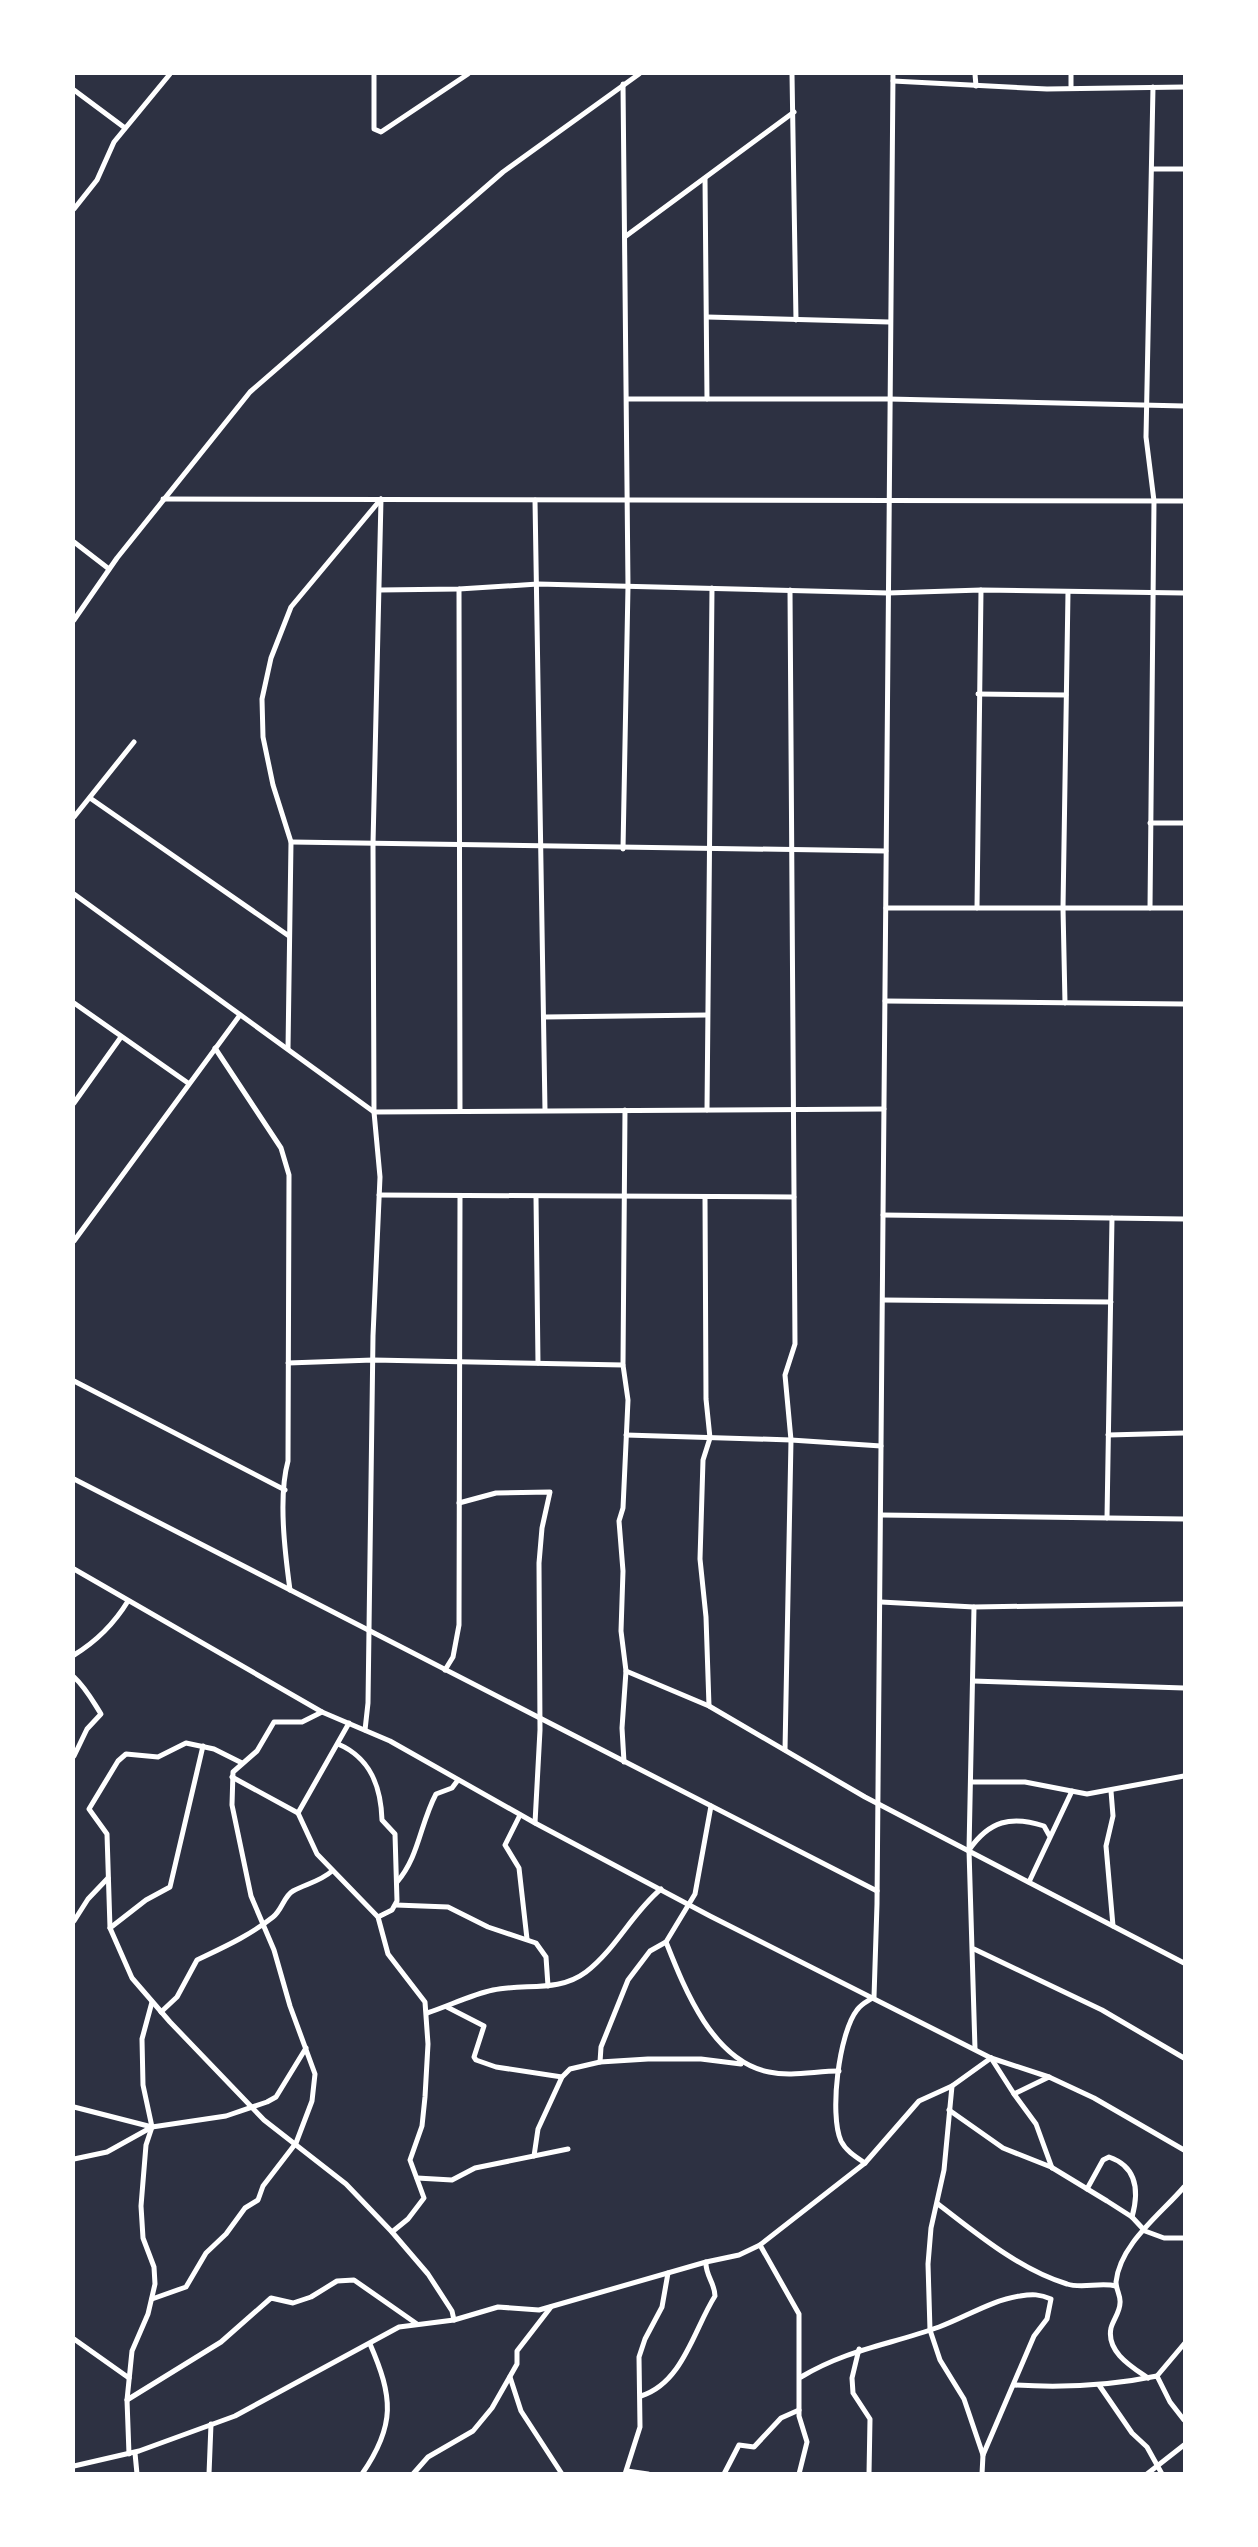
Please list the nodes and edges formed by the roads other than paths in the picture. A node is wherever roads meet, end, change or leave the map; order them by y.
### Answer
1 (170, 74) edge
2 (374, 74) edge
3 (468, 74) edge
4 (639, 74) edge
5 (792, 74) edge
6 (892, 74) edge
7 (975, 74) edge
8 (1071, 74) edge
9 (460, 76) edge
10 (892, 81) junction
11 (623, 85) junction
12 (976, 86) junction
13 (1071, 86) junction
14 (1153, 87) junction
15 (1185, 87) edge
16 (74, 90) edge
17 (794, 112) junction
18 (125, 128) junction
19 (1153, 169) junction
20 (1185, 169) edge
21 (705, 178) junction
22 (74, 209) edge
23 (626, 236) junction
24 (707, 317) junction
25 (796, 320) junction
26 (889, 323) junction
27 (707, 399) junction
28 (889, 399) junction
29 (627, 400) junction
30 (1147, 405) junction
31 (1185, 406) edge
32 (163, 499) junction
33 (381, 499) junction
34 (535, 500) junction
35 (627, 500) junction
36 (890, 500) junction
37 (1154, 501) junction
38 (1185, 501) edge
39 (74, 542) edge
40 (109, 569) junction
41 (538, 583) junction
42 (628, 586) junction
43 (712, 588) junction
44 (459, 589) junction
45 (380, 590) junction
46 (790, 590) junction
47 (981, 590) junction
48 (1068, 592) junction
49 (888, 593) junction
50 (1153, 593) junction
51 (1185, 593) edge
52 (74, 620) edge
53 (978, 694) junction
54 (1066, 695) junction
55 (134, 742) dead end
56 (90, 797) junction
57 (74, 817) edge
58 (1150, 823) junction
59 (1185, 823) edge
60 (291, 842) junction
61 (373, 844) junction
62 (459, 846) junction
63 (542, 847) junction
64 (623, 849) junction
65 (710, 850) junction
66 (792, 851) junction
67 (886, 851) junction
68 (74, 894) edge
69 (886, 908) junction
70 (977, 908) junction
71 (1063, 908) junction
72 (1150, 908) junction
73 (1185, 908) edge
74 (289, 936) junction
75 (885, 1001) junction
76 (74, 1003) edge
77 (1065, 1003) junction
78 (1185, 1004) edge
79 (240, 1015) junction
80 (707, 1015) junction
81 (545, 1017) junction
82 (121, 1037) junction
83 (215, 1048) junction
84 (288, 1049) junction
85 (188, 1083) junction
86 (74, 1103) edge
87 (794, 1109) junction
88 (884, 1109) junction
89 (545, 1110) junction
90 (625, 1110) junction
91 (707, 1110) junction
92 (460, 1111) junction
93 (374, 1112) junction
94 (379, 1195) junction
95 (460, 1196) junction
96 (536, 1196) junction
97 (624, 1196) junction
98 (705, 1196) junction
99 (794, 1196) junction
100 (883, 1215) junction
101 (1112, 1218) junction
102 (1185, 1219) edge
103 (74, 1241) edge
104 (883, 1300) junction
105 (1111, 1302) junction
106 (373, 1360) junction
107 (460, 1361) junction
108 (288, 1363) junction
109 (538, 1363) junction
110 (622, 1365) junction
111 (76, 1383) edge
112 (74, 1391) edge
113 (1185, 1433) edge
114 (1108, 1435) junction
115 (626, 1436) junction
116 (709, 1438) junction
117 (791, 1440) junction
118 (881, 1446) junction
119 (74, 1479) edge
120 (285, 1490) junction
121 (459, 1503) junction
122 (881, 1515) junction
123 (1107, 1518) junction
124 (1185, 1519) edge
125 (74, 1569) edge
126 (290, 1591) junction
127 (128, 1601) junction
128 (881, 1602) junction
129 (1185, 1604) edge
130 (974, 1607) junction
131 (369, 1631) junction
132 (74, 1655) edge
133 (445, 1670) junction
134 (626, 1671) junction
135 (74, 1677) edge
136 (973, 1681) junction
137 (1185, 1688) edge
138 (709, 1706) junction
139 (322, 1712) junction
140 (538, 1718) junction
141 (349, 1723) junction
142 (365, 1730) junction
143 (338, 1744) junction
144 (203, 1746) junction
145 (785, 1750) junction
146 (74, 1756) edge
147 (624, 1762) junction
148 (242, 1763) junction
149 (1185, 1776) edge
150 (232, 1777) junction
151 (458, 1780) junction
152 (971, 1782) junction
153 (1072, 1791) junction
154 (1111, 1791) junction
155 (877, 1803) junction
156 (711, 1806) junction
157 (298, 1813) junction
158 (520, 1815) junction
159 (535, 1823) junction
160 (1049, 1835) junction
161 (970, 1850) junction
162 (332, 1871) junction
163 (108, 1878) junction
164 (397, 1882) junction
165 (1029, 1882) junction
166 (661, 1889) junction
167 (877, 1891) junction
168 (689, 1904) junction
169 (396, 1905) junction
170 (378, 1917) junction
171 (74, 1922) edge
172 (262, 1924) junction
173 (1112, 1926) junction
174 (110, 1928) junction
175 (527, 1939) junction
176 (666, 1942) junction
177 (974, 1949) junction
178 (1185, 1963) edge
179 (548, 1986) junction
180 (874, 1997) junction
181 (152, 2002) junction
182 (447, 2007) junction
183 (161, 2012) junction
184 (427, 2013) junction
185 (306, 2048) junction
186 (975, 2049) junction
187 (991, 2058) junction
188 (1185, 2058) edge
189 (600, 2062) junction
190 (741, 2064) junction
191 (839, 2071) junction
192 (562, 2077) junction
193 (1049, 2077) junction
194 (952, 2086) junction
195 (1014, 2094) junction
196 (251, 2106) junction
197 (74, 2107) edge
198 (949, 2110) junction
199 (152, 2127) junction
200 (296, 2143) junction
201 (568, 2149) dead end
202 (1185, 2150) edge
203 (534, 2156) junction
204 (74, 2159) edge
205 (865, 2163) junction
206 (1052, 2168) junction
207 (417, 2178) junction
208 (1185, 2187) edge
209 (1087, 2189) junction
210 (938, 2203) junction
211 (1132, 2217) junction
212 (1145, 2231) junction
213 (393, 2232) junction
214 (1185, 2238) edge
215 (760, 2245) junction
216 (705, 2262) junction
217 (668, 2273) junction
218 (1116, 2286) junction
219 (152, 2299) junction
220 (551, 2306) junction
221 (454, 2320) junction
222 (417, 2324) junction
223 (930, 2330) junction
224 (74, 2339) edge
225 (370, 2344) junction
226 (1185, 2344) edge
227 (859, 2349) junction
228 (1157, 2376) junction
229 (510, 2377) junction
230 (802, 2377) junction
231 (129, 2378) junction
232 (1147, 2378) junction
233 (1014, 2385) junction
234 (1099, 2385) junction
235 (641, 2396) junction
236 (127, 2400) junction
237 (1185, 2405) edge
238 (799, 2410) junction
239 (1179, 2413) junction
240 (1185, 2420) edge
241 (211, 2424) junction
242 (1185, 2445) edge
243 (132, 2453) junction
244 (982, 2455) junction
245 (1158, 2465) junction
246 (74, 2466) edge
247 (626, 2472) edge
248 (137, 2473) edge
249 (209, 2473) edge
250 (362, 2473) edge
251 (413, 2473) edge
252 (562, 2473) edge
253 (648, 2473) edge
254 (724, 2473) edge
255 (799, 2473) edge
256 (869, 2473) edge
257 (982, 2473) edge
258 (1147, 2473) edge
259 (1162, 2473) edge

1 - 18 street
2 - 9 street
3 - 9 street
4 - 11 street
5 - 17 street
6 - 10 street
7 - 12 street
8 - 13 street
10 - 12 street
10 - 26 street
11 - 23 street
11 - 32 street
12 - 13 street
13 - 14 street
14 - 15 street
14 - 19 street
16 - 18 street
17 - 21 street
17 - 25 street
18 - 22 street
19 - 20 street
19 - 30 street
21 - 23 street
21 - 24 street
23 - 29 street
24 - 25 street
24 - 27 street
25 - 26 street
26 - 28 street
27 - 28 street
27 - 29 street
28 - 30 street
28 - 36 street
29 - 35 street
30 - 31 street
30 - 37 street
32 - 33 street
32 - 40 street
33 - 34 street
33 - 45 street
33 - 60 street
34 - 35 street
34 - 41 street
35 - 36 street
35 - 42 street
36 - 37 street
36 - 49 street
37 - 38 street
37 - 50 street
39 - 40 street
40 - 52 street
41 - 42 street
41 - 44 street
41 - 63 street
42 - 43 street
42 - 64 street
43 - 46 street
43 - 65 street
44 - 45 street
44 - 62 street
45 - 61 street
46 - 49 street
46 - 66 street
47 - 48 street
47 - 49 street
47 - 53 street
48 - 50 street
48 - 54 street
49 - 67 street
50 - 51 street
50 - 58 street
53 - 54 street
53 - 70 street
54 - 71 street
55 - 56 street
56 - 57 street
56 - 74 street
58 - 59 street
58 - 72 street
60 - 61 street
60 - 74 street
61 - 62 street
61 - 93 street
62 - 63 street
62 - 92 street
63 - 64 street
63 - 81 street
64 - 65 street
65 - 66 street
65 - 80 street
66 - 67 street
66 - 87 street
67 - 69 street
68 - 79 street
69 - 70 street
69 - 75 street
70 - 71 street
71 - 72 street
71 - 77 street
72 - 73 street
74 - 84 street
75 - 77 street
75 - 88 street
76 - 82 street
77 - 78 street
79 - 83 street
79 - 84 street
80 - 81 street
80 - 91 street
81 - 89 street
82 - 85 street
82 - 86 street
83 - 85 street
83 - 108 street
84 - 93 street
85 - 103 street
87 - 88 street
87 - 91 street
87 - 99 street
88 - 100 street
89 - 90 street
89 - 92 street
90 - 91 street
90 - 97 street
92 - 93 street
93 - 94 street
94 - 95 street
94 - 106 street
95 - 96 street
95 - 107 street
96 - 97 street
96 - 109 street
97 - 98 street
97 - 110 street
98 - 99 street
98 - 116 street
99 - 117 street
100 - 101 street
100 - 104 street
101 - 102 street
101 - 105 street
104 - 105 street
104 - 118 street
105 - 114 street
106 - 107 street
106 - 108 street
106 - 131 street
107 - 109 street
107 - 121 street
108 - 120 street
109 - 110 street
110 - 115 street
111 - 112 street
111 - 120 street
113 - 114 street
114 - 123 street
115 - 116 street
115 - 134 street
116 - 117 street
116 - 138 street
117 - 118 street
117 - 145 street
118 - 122 street
119 - 126 street
120 - 126 street
121 - 133 street
121 - 140 street
122 - 123 street
122 - 128 street
123 - 124 street
125 - 127 street
126 - 131 street
127 - 132 street
127 - 139 street
128 - 130 street
128 - 155 street
129 - 130 street
130 - 136 street
131 - 133 street
131 - 142 street
133 - 140 street
134 - 138 street
134 - 147 street
135 - 146 street
136 - 137 street
136 - 152 street
138 - 145 street
139 - 141 street
139 - 148 street
140 - 147 street
140 - 159 street
141 - 142 street
141 - 143 street
142 - 151 street
143 - 157 street
143 - 164 street
144 - 148 street
144 - 163 street
144 - 174 street
145 - 155 street
147 - 156 street
148 - 150 street
149 - 154 street
150 - 157 street
150 - 172 street
151 - 158 street
151 - 164 street
152 - 153 street
152 - 161 street
153 - 154 street
153 - 160 street
154 - 173 street
155 - 161 street
155 - 167 street
156 - 167 street
156 - 168 street
157 - 162 street
158 - 159 street
158 - 175 street
159 - 166 street
160 - 161 street
160 - 165 street
161 - 165 street
161 - 177 street
162 - 170 street
162 - 172 street
163 - 171 street
163 - 174 street
164 - 169 street
165 - 173 street
166 - 168 street
166 - 179 street
167 - 180 street
168 - 176 street
168 - 180 street
169 - 170 street
169 - 175 street
170 - 184 street
172 - 183 street
172 - 185 street
173 - 178 street
174 - 181 street
175 - 179 street
176 - 189 street
176 - 190 street
177 - 186 street
177 - 188 street
179 - 182 street
180 - 186 street
180 - 191 street
181 - 183 street
181 - 199 street
182 - 184 street
182 - 192 street
183 - 196 street
184 - 207 street
185 - 196 street
185 - 200 street
186 - 187 street
187 - 193 street
187 - 194 street
187 - 195 street
189 - 190 street
189 - 192 street
190 - 191 street
191 - 205 street
192 - 203 street
193 - 195 street
193 - 202 street
194 - 198 street
194 - 205 street
195 - 206 street
196 - 199 street
196 - 200 street
197 - 199 street
198 - 206 street
198 - 210 street
199 - 204 street
199 - 219 street
200 - 213 street
200 - 219 street
201 - 203 street
203 - 207 street
205 - 215 street
206 - 209 street
207 - 213 street
208 - 212 street
209 - 211 street
209 - 211 street
210 - 218 street
210 - 223 street
211 - 212 street
212 - 214 street
212 - 218 street
213 - 221 street
215 - 216 street
215 - 230 street
216 - 217 street
216 - 235 street
217 - 220 street
217 - 235 street
218 - 232 street
219 - 231 street
220 - 221 street
220 - 229 street
221 - 222 street
222 - 225 street
222 - 236 street
223 - 227 street
223 - 233 street
223 - 244 street
224 - 231 street
225 - 241 street
225 - 250 street
226 - 228 street
227 - 230 street
227 - 256 street
228 - 232 street
228 - 239 street
229 - 251 street
229 - 252 street
230 - 238 street
231 - 236 street
232 - 234 street
233 - 234 street
233 - 244 street
234 - 245 street
235 - 247 street
236 - 243 street
237 - 239 street
238 - 254 street
238 - 255 street
239 - 240 street
241 - 243 street
241 - 249 street
242 - 245 street
243 - 246 street
243 - 248 street
244 - 257 street
245 - 258 street
245 - 259 street
247 - 253 street

